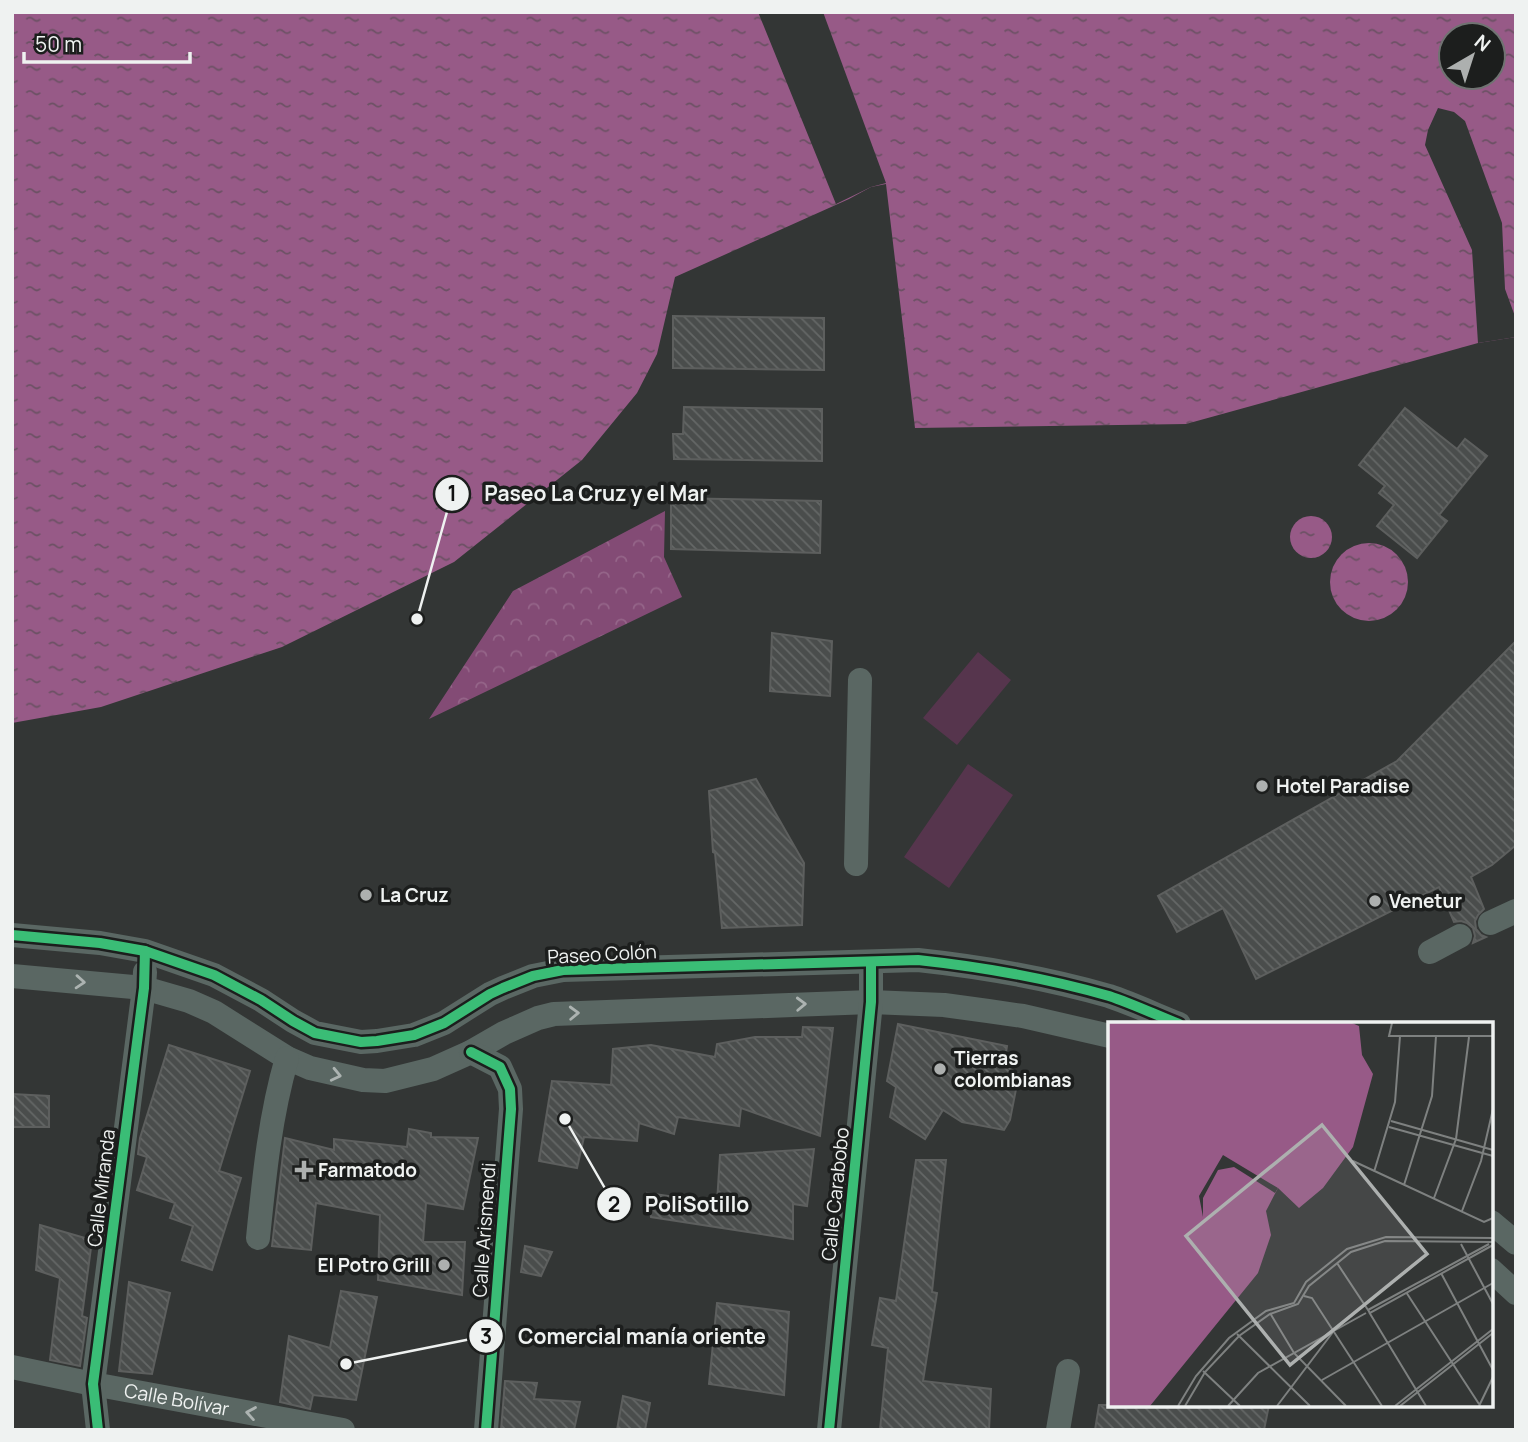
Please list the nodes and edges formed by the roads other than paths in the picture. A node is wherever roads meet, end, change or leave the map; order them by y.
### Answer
1 (860, 680) dead end
2 (856, 864) dead end
3 (1516, 911) edge
4 (1490, 923) dead end
5 (12, 935) edge
6 (1460, 936) dead end
7 (145, 951) junction
8 (1430, 952) dead end
9 (871, 962) junction
10 (12, 976) edge
11 (533, 976) junction
12 (144, 988) junction
13 (871, 1002) junction
14 (538, 1018) junction
15 (1174, 1022) edge
16 (1108, 1036) edge
17 (471, 1052) junction
18 (287, 1058) junction
19 (1493, 1224) edge
20 (258, 1238) dead end
21 (1516, 1243) edge
22 (1493, 1272) edge
23 (1516, 1293) edge
24 (12, 1367) edge
25 (1068, 1371) dead end
26 (93, 1384) junction
27 (98, 1430) edge
28 (343, 1430) edge
29 (486, 1430) edge
30 (830, 1430) edge
31 (1058, 1430) edge

1 - 2 street
3 - 4 street
5 - 7 street, Paseo Colón
6 - 8 street
7 - 11 street, Paseo Colón
7 - 12 street, Calle Miranda
9 - 11 street, Paseo Colón
9 - 13 street, Calle Carabobo
9 - 15 street, Paseo Colón
10 -> 12 street
11 - 14 street
12 - 18 street
12 - 26 street, Calle Miranda
14 -> 13 street
13 - 16 street
13 - 30 street, Calle Carabobo
14 - 17 street
18 -> 17 street
17 - 29 street, Calle Arismendi
18 - 20 street
19 - 21 street
22 - 23 street
24 - 26 street, Calle Bolívar
25 - 31 street
26 - 27 street, Calle Miranda
28 -> 26 street, Calle Bolívar

